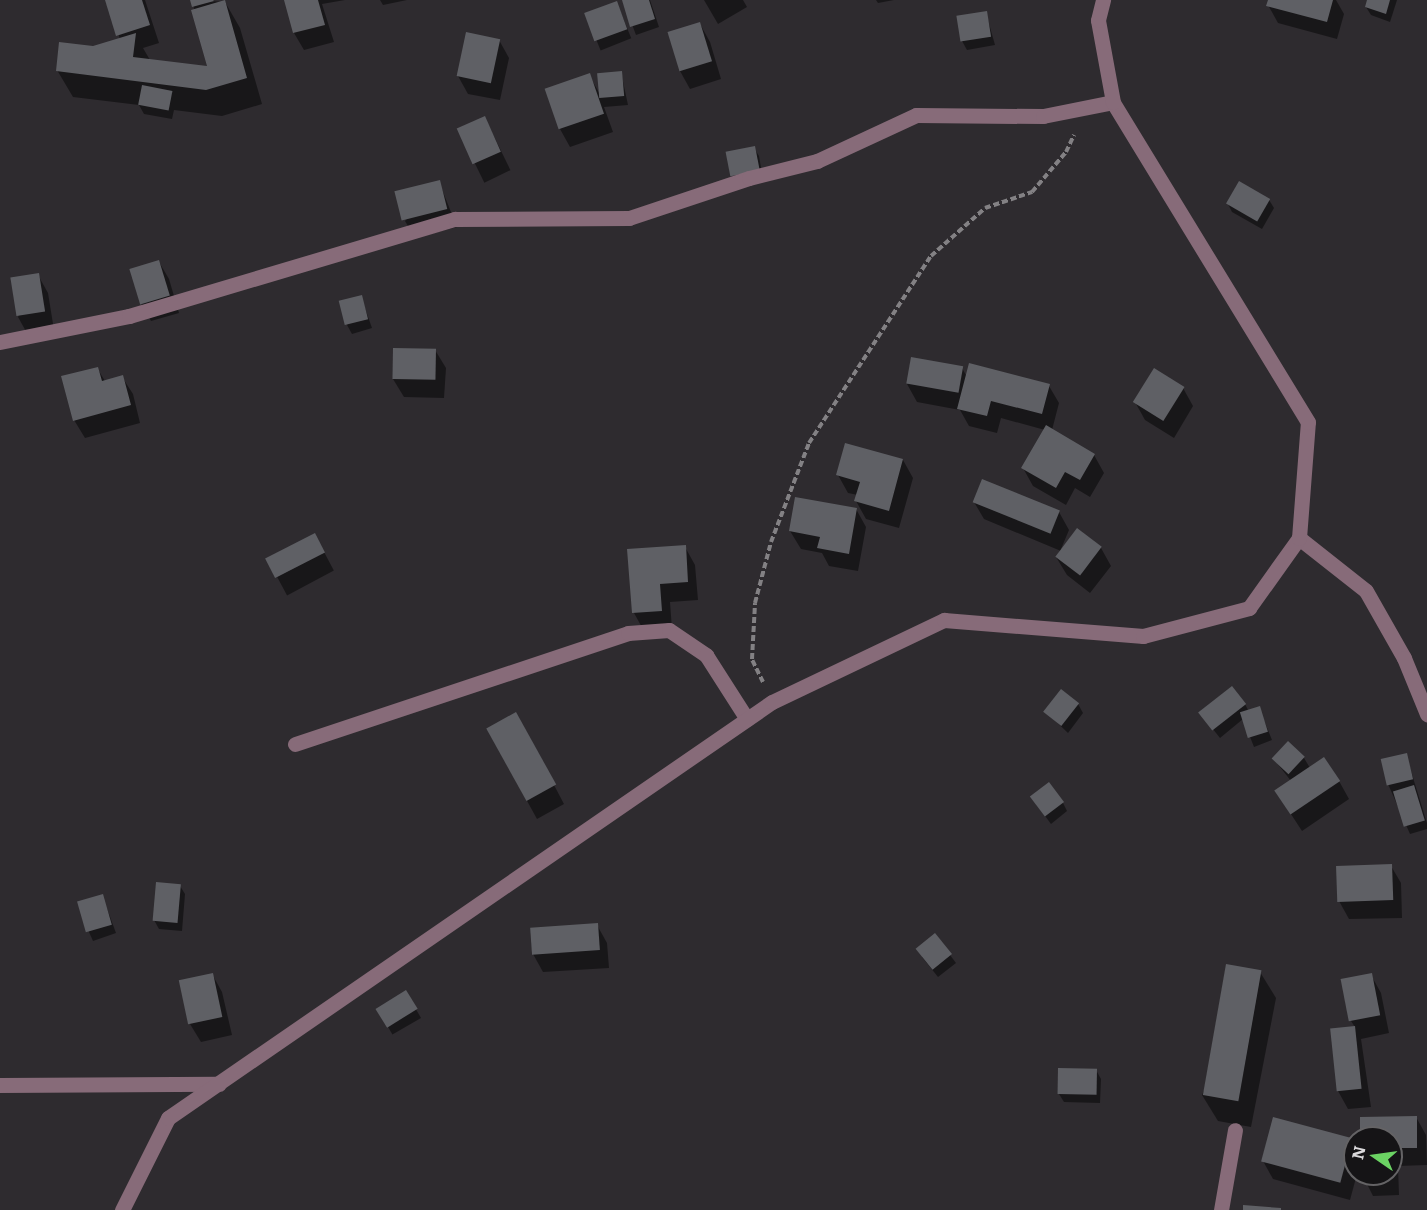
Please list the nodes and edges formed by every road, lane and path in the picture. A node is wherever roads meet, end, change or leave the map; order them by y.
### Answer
1 (1103, 0) edge
2 (1113, 102) junction
3 (1086, 107) junction
4 (0, 342) edge
5 (1299, 538) junction
6 (772, 702) junction
7 (1427, 714) edge
8 (747, 719) junction
9 (295, 744) dead end
10 (219, 1084) junction
11 (0, 1085) edge
12 (1235, 1130) dead end
13 (122, 1210) edge
14 (1221, 1210) edge

1 - 2 street
2 - 3 street
2 - 5 street
3 - 4 street
3 - 6 path
5 - 6 street
5 - 7 street
6 - 8 street
8 - 9 street
8 - 10 street
10 - 11 street
10 - 13 street
12 - 14 street

